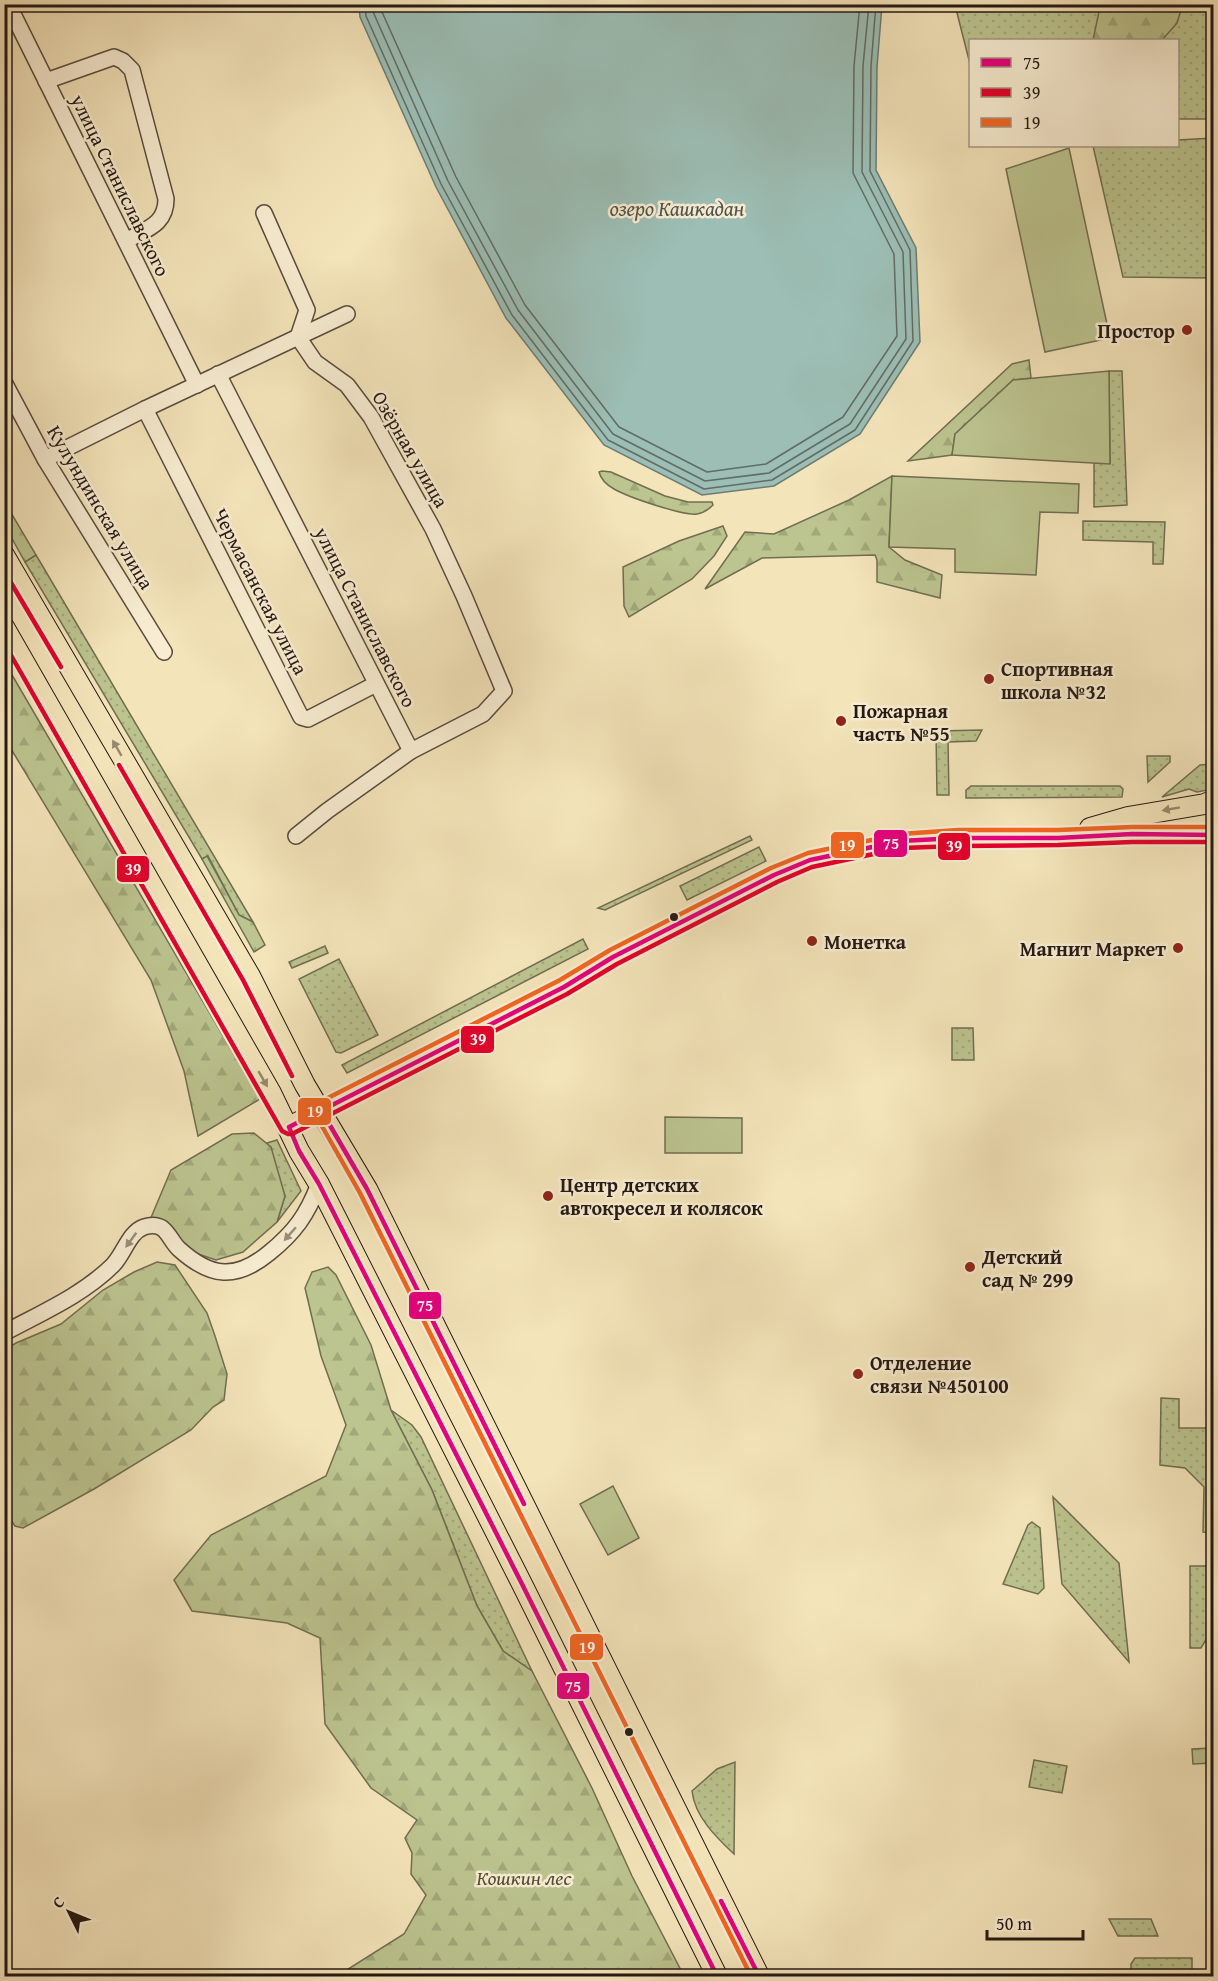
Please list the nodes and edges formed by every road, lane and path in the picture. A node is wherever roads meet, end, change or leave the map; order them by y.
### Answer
1 (8, 4) edge
2 (46, 81) junction
3 (264, 213) dead end
4 (126, 241) junction
5 (347, 314) dead end
6 (298, 337) junction
7 (218, 375) junction
8 (4, 382) edge
9 (197, 384) junction
10 (146, 409) junction
11 (45, 459) junction
12 (4, 555) edge
13 (4, 627) edge
14 (164, 652) dead end
15 (376, 684) junction
16 (411, 751) junction
17 (1214, 800) edge
18 (1214, 835) edge
19 (296, 836) dead end
20 (1058, 838) junction
21 (321, 1110) junction
22 (289, 1127) junction
23 (319, 1184) junction
24 (4, 1334) edge
25 (717, 1977) edge
26 (759, 1977) edge

1 - 2 street, улица Станиславского
2 - 4 street, улица Станиславского
2 - 4 street
3 - 6 street
4 - 9 street, улица Станиславского
5 - 6 street
6 - 7 street
6 - 16 street, Озёрная улица
7 - 9 street
7 - 15 street, улица Станиславского
8 - 11 street, Кулундинская улица
9 - 10 street
10 - 11 street
10 - 15 street, Чермасанская улица
11 - 14 street, Кулундинская улица
21 -> 12 main road
13 -> 22 main road
15 - 16 street, улица Станиславского
16 - 19 street
17 -> 20 main road
18 - 20 main road
20 - 21 main road
21 - 22 main road
21 - 26 main road
22 - 23 main road
23 -> 24 street
23 - 25 main road

